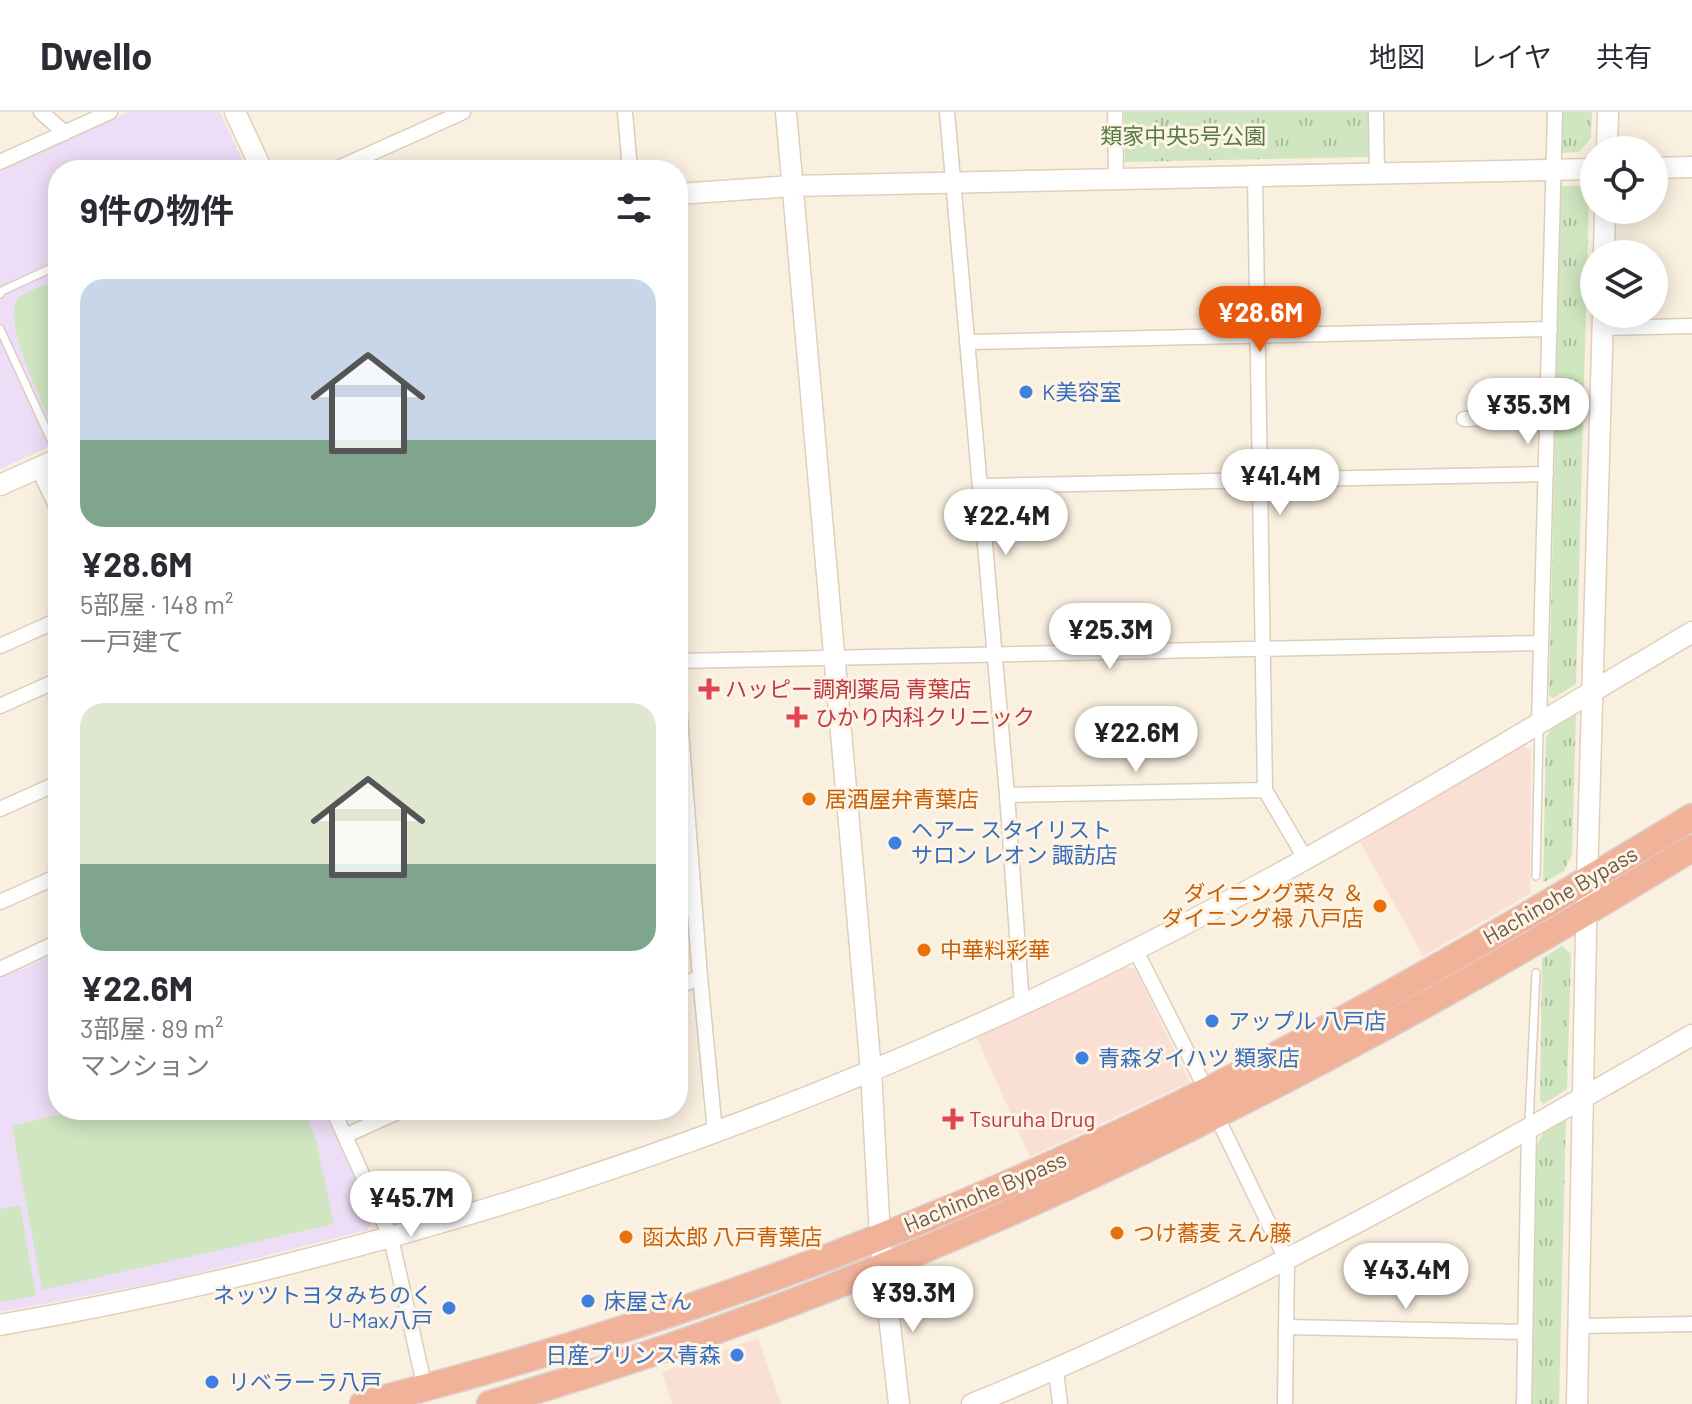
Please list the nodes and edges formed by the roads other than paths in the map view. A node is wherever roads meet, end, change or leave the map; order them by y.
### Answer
1 (41, 112) edge
2 (110, 112) edge
3 (235, 112) edge
4 (463, 112) edge
5 (625, 112) edge
6 (786, 112) edge
7 (947, 112) edge
8 (1115, 112) edge
9 (1376, 112) edge
10 (1555, 112) edge
11 (1608, 112) edge
12 (65, 133) junction
13 (1607, 136) edge
14 (254, 160) edge
15 (356, 160) edge
16 (629, 160) edge
17 (0, 162) edge
18 (1692, 167) edge
19 (1668, 168) edge
20 (1553, 169) junction
21 (1580, 169) edge
22 (1377, 174) junction
23 (1255, 176) junction
24 (1116, 179) junction
25 (953, 183) junction
26 (792, 186) junction
27 (688, 193) edge
28 (48, 270) edge
29 (0, 294) edge
30 (1668, 325) edge
31 (1692, 326) edge
32 (1603, 328) edge
33 (0, 329) edge
34 (1550, 329) junction
35 (1258, 335) junction
36 (969, 342) junction
37 (1548, 416) junction
38 (1464, 419) dead end
39 (48, 435) edge
40 (48, 462) edge
41 (38, 468) junction
42 (1546, 474) junction
43 (1261, 480) junction
44 (0, 485) edge
45 (981, 486) junction
46 (48, 489) edge
47 (48, 624) edge
48 (1692, 632) edge
49 (1540, 643) junction
50 (0, 646) edge
51 (1263, 649) junction
52 (995, 655) junction
53 (834, 657) junction
54 (688, 661) edge
55 (48, 684) edge
56 (1594, 691) junction
57 (0, 706) edge
58 (1539, 724) junction
59 (48, 787) edge
60 (1265, 790) junction
61 (1007, 795) junction
62 (0, 809) edge
63 (1692, 817) edge
64 (1692, 848) edge
65 (1305, 858) junction
66 (688, 868) edge
67 (1536, 876) dead end
68 (48, 880) edge
69 (1587, 880) junction
70 (0, 902) edge
71 (1588, 912) junction
72 (48, 947) edge
73 (1135, 949) junction
74 (0, 969) edge
75 (1536, 973) dead end
76 (700, 977) junction
77 (688, 982) edge
78 (1022, 1005) junction
79 (1692, 1035) edge
80 (871, 1071) junction
81 (1583, 1098) junction
82 (1212, 1103) junction
83 (338, 1120) edge
84 (380, 1120) edge
85 (1529, 1128) junction
86 (715, 1132) junction
87 (345, 1136) junction
88 (880, 1237) junction
89 (391, 1238) junction
90 (1287, 1261) junction
91 (884, 1269) junction
92 (1692, 1324) edge
93 (0, 1325) edge
94 (1579, 1326) junction
95 (1286, 1327) junction
96 (1525, 1332) junction
97 (1056, 1370) junction
98 (425, 1388) junction
99 (363, 1404) edge
100 (490, 1404) edge
101 (899, 1404) edge
102 (972, 1404) edge
103 (1060, 1404) edge
104 (1285, 1404) edge
105 (1524, 1404) edge
106 (1577, 1404) edge

1 - 12 street
2 - 12 street
3 - 14 street
4 - 15 street
5 - 16 street
6 - 26 street
7 - 25 street
8 - 24 street
9 - 22 street
10 - 20 street
11 - 13 street
12 - 17 street
18 - 19 street
20 - 21 street
20 - 22 street
20 - 34 street
22 - 23 street
23 - 24 street
23 - 35 street
24 - 25 street
25 - 26 street
25 - 36 street
26 - 27 street
26 - 53 street
28 - 29 lane
30 - 31 street
32 - 56 street
33 - 39 lane
34 - 35 street
34 - 37 street
35 - 36 street
35 - 43 street
36 - 45 street
37 - 38 street
37 - 42 street
40 - 41 street
41 - 44 street
41 - 46 street
42 - 43 street
42 - 49 street
43 - 45 street
43 - 51 street
45 - 52 street
47 - 50 street
48 - 56 street
49 - 51 street
49 - 58 street
51 - 52 street
51 - 60 street
52 - 53 street
52 - 61 street
53 - 54 street
53 - 80 street
55 - 57 street
56 - 58 street
56 - 69 street
58 - 65 street
58 - 67 lane
59 - 62 street
60 - 61 street
60 - 65 street
61 - 78 street
63 - 69 highway, Hachinohe Bypass
64 - 71 highway, Hachinohe Bypass
65 - 73 street
66 - 76 street
68 - 70 street
69 - 71 street
69 - 82 highway, Hachinohe Bypass
71 - 81 street
71 - 82 highway, Hachinohe Bypass
72 - 74 street
73 - 78 street
73 - 82 street
75 - 85 lane
76 - 77 street
76 - 86 street
78 - 80 street
79 - 81 street
80 - 86 street
80 - 88 street
81 - 85 street
81 - 94 street
82 - 88 highway, Hachinohe Bypass
82 - 90 street
82 - 91 highway, Hachinohe Bypass
83 - 87 street
84 - 87 street
85 - 90 street
85 - 96 street
86 - 89 street
87 - 89 street
88 - 91 street
88 - 98 highway, Hachinohe Bypass
89 - 93 street
89 - 98 street
90 - 95 street
90 - 97 street
91 - 100 highway, Hachinohe Bypass
91 - 101 street
92 - 94 street
94 - 106 street
95 - 96 street
95 - 104 street
96 - 105 street
97 - 102 street
97 - 103 street
98 - 99 highway, Hachinohe Bypass

